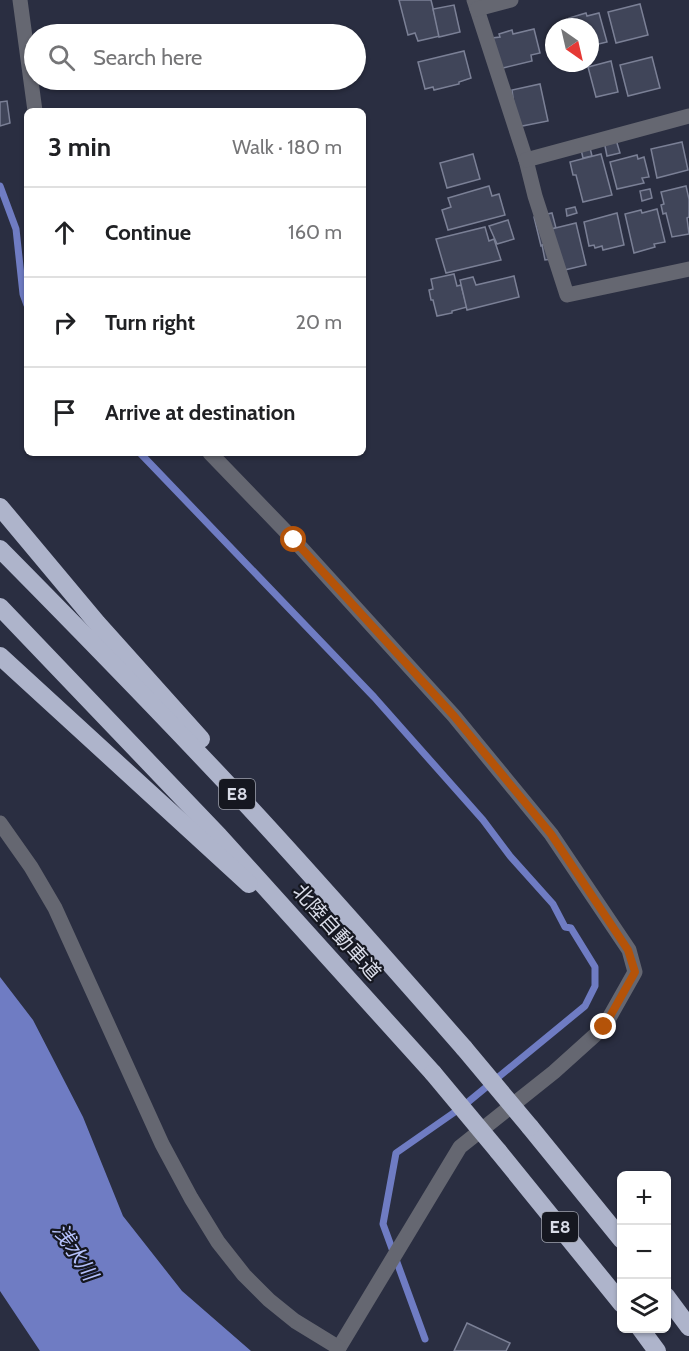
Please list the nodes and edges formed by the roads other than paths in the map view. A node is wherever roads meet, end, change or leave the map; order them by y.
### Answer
1 (20, 0) edge
2 (511, 0) edge
3 (475, 5) edge
4 (24, 30) edge
5 (32, 90) edge
6 (35, 108) edge
7 (689, 116) edge
8 (526, 160) junction
9 (689, 269) edge
10 (213, 456) edge
11 (0, 507) edge
12 (0, 549) edge
13 (0, 607) edge
14 (0, 656) edge
15 (0, 823) edge
16 (370, 941) junction
17 (338, 967) junction
18 (617, 1235) edge
19 (617, 1299) edge
20 (671, 1303) edge
21 (689, 1327) edge
22 (643, 1333) edge
23 (338, 1350) edge
24 (657, 1351) edge

1 - 4 street
2 - 3 street
3 - 8 street
5 - 6 street
7 - 8 street
8 - 9 street
10 - 23 street
11 - 16 highway
12 - 16 highway, 北陸自動車道 / E8
13 - 17 highway, 北陸自動車道 / E8
14 - 17 highway
15 - 23 street
16 - 18 highway, 北陸自動車道 / E8, bridge
17 - 19 highway, 北陸自動車道 / E8, bridge
20 - 21 highway
22 - 24 highway

